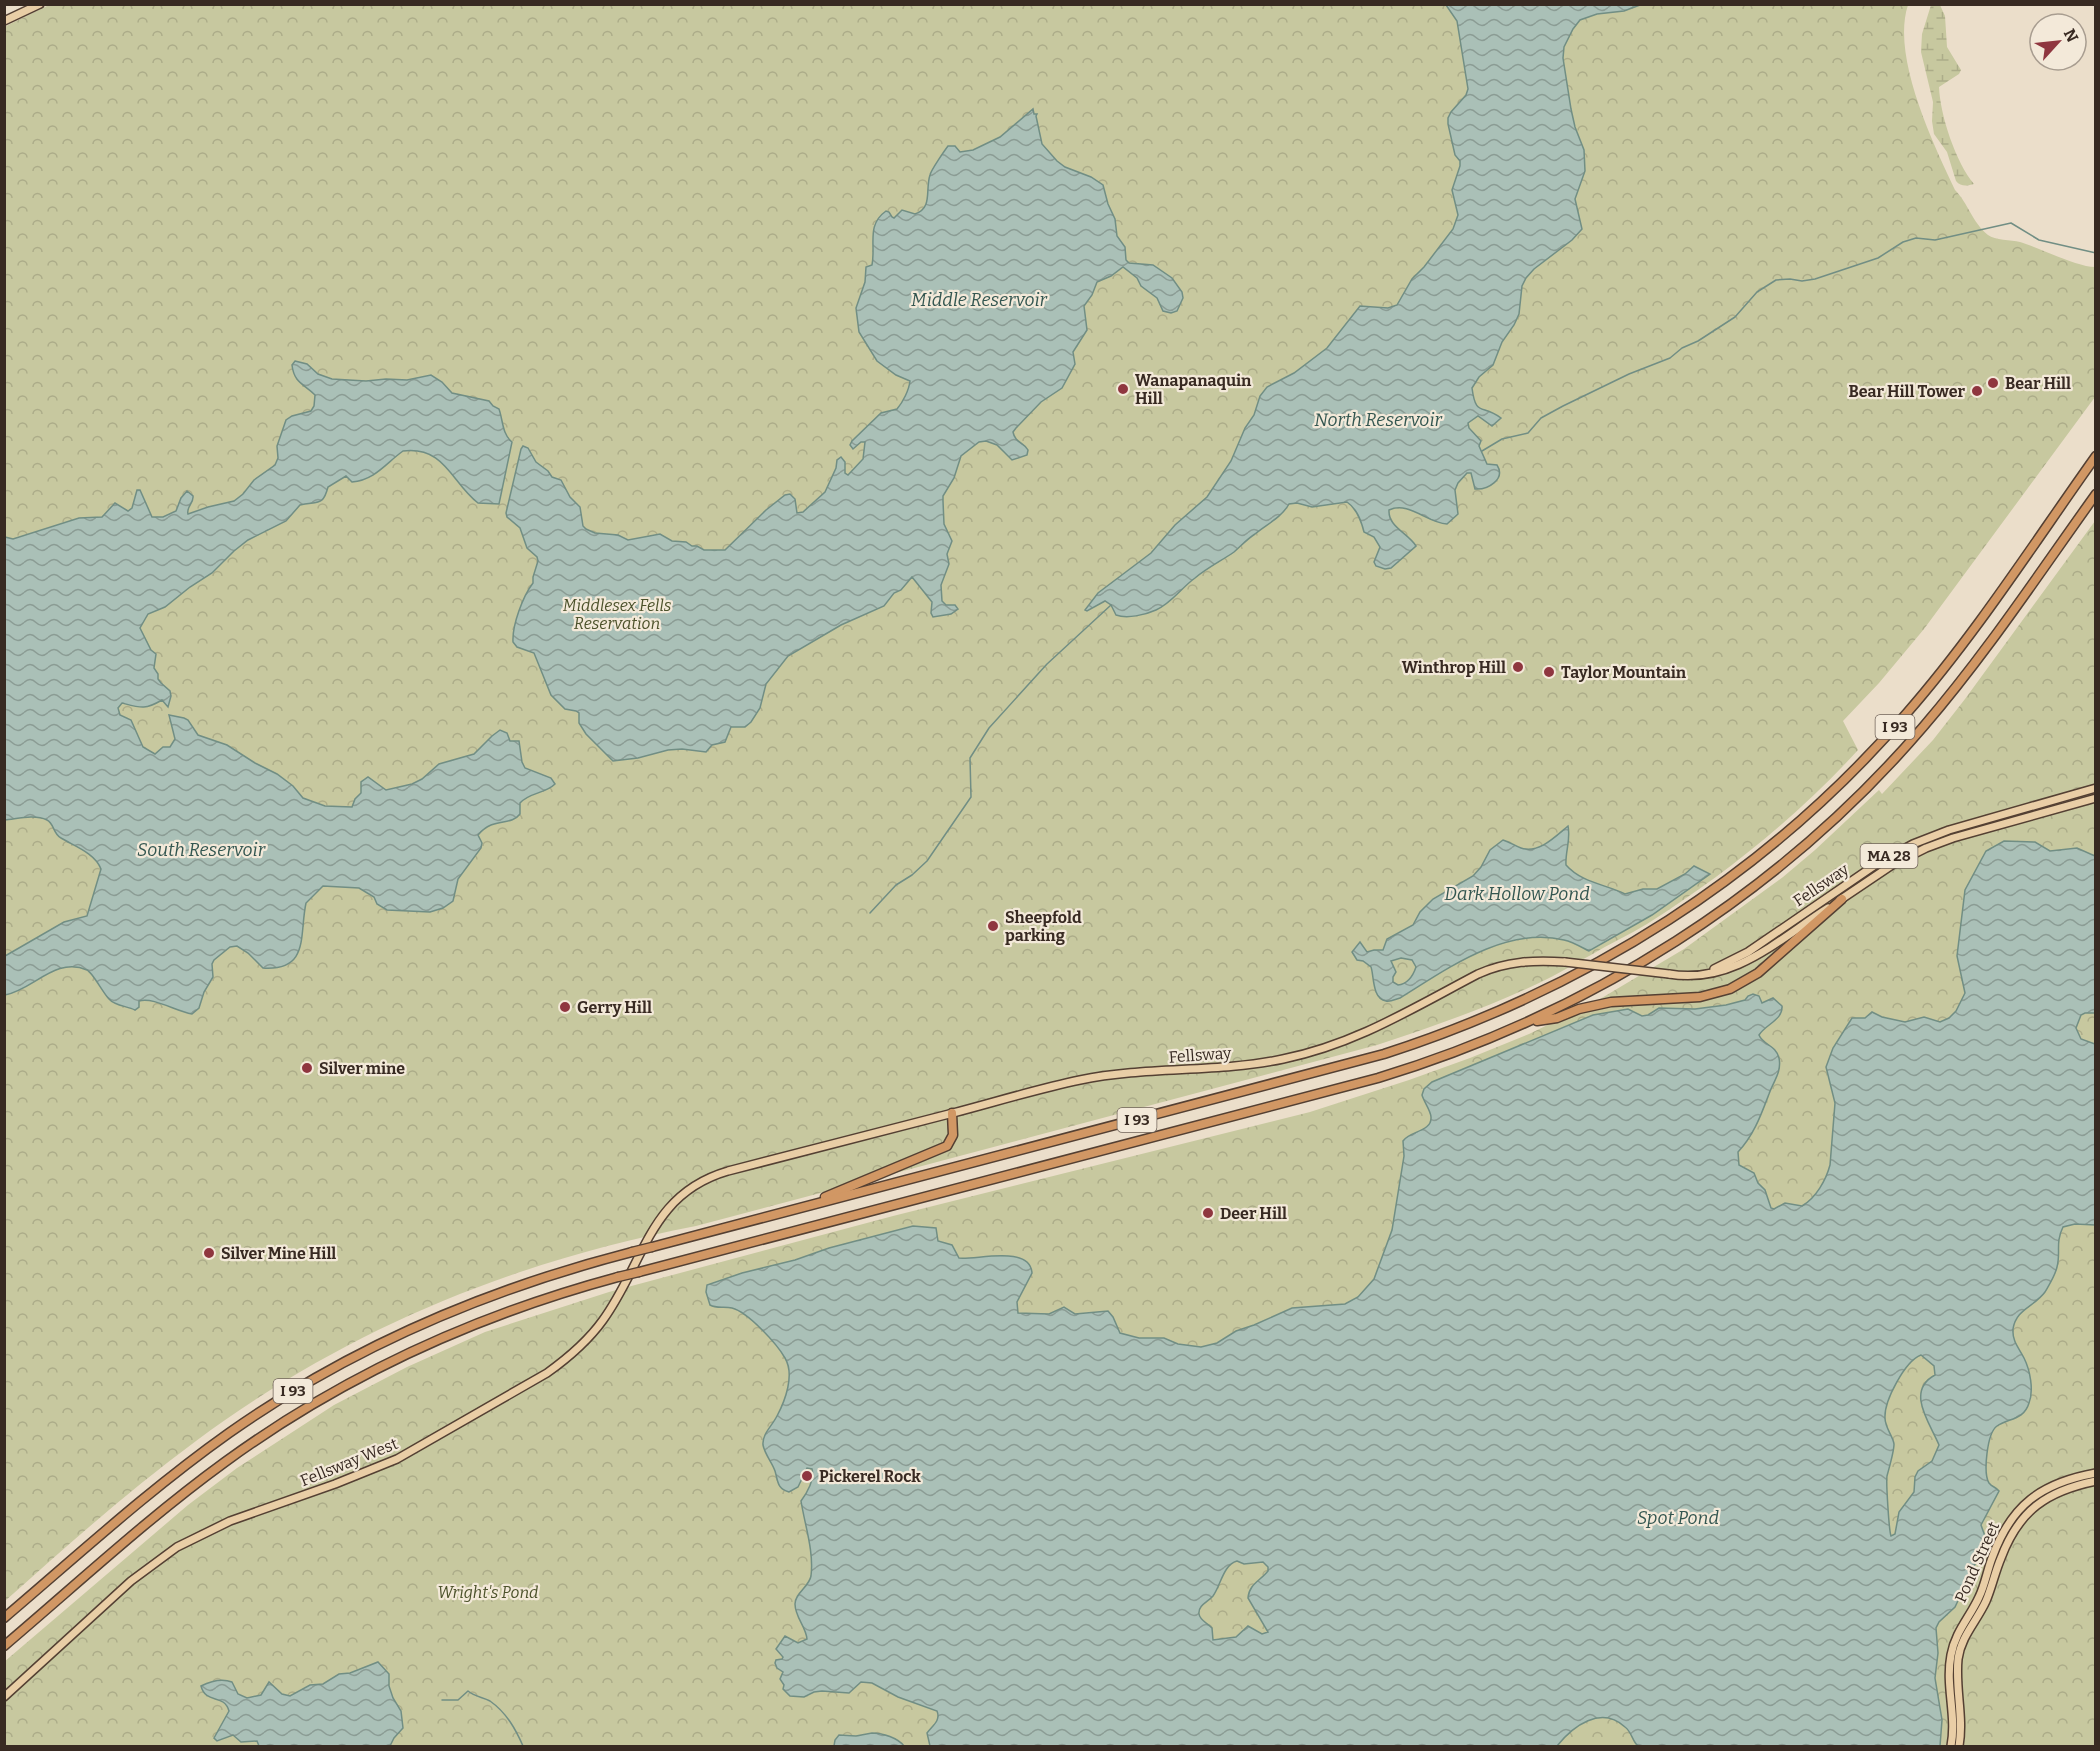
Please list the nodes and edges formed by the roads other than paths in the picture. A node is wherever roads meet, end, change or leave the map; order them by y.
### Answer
1 (40, 4) edge
2 (4, 21) edge
3 (2096, 456) edge
4 (2096, 494) edge
5 (2096, 788) edge
6 (2096, 798) edge
7 (1842, 899) junction
8 (1705, 973) junction
9 (1525, 1024) junction
10 (952, 1113) junction
11 (691, 1188) joint
12 (805, 1207) junction
13 (2096, 1473) edge
14 (2096, 1481) edge
15 (4, 1618) edge
16 (4, 1646) edge
17 (4, 1697) edge
18 (1951, 1746) edge
19 (1959, 1746) edge

1 - 2 main road
3 - 12 highway, I 93
4 - 9 highway, I 93
5 - 8 main road, Fellsway / MA 28
6 - 7 main road, Fellsway / MA 28
7 - 8 main road, Fellsway / MA 28
7 - 9 highway
8 - 10 main road, Fellsway / MA 28, bridge
9 - 16 highway, I 93, bridge
10 - 11 main road, Fellsway / MA 28
10 - 12 highway
11 - 17 main road, Fellsway West / MA 28
12 - 15 highway, I 93, bridge
13 - 18 main road, Pond Street
14 - 19 main road, Pond Street

